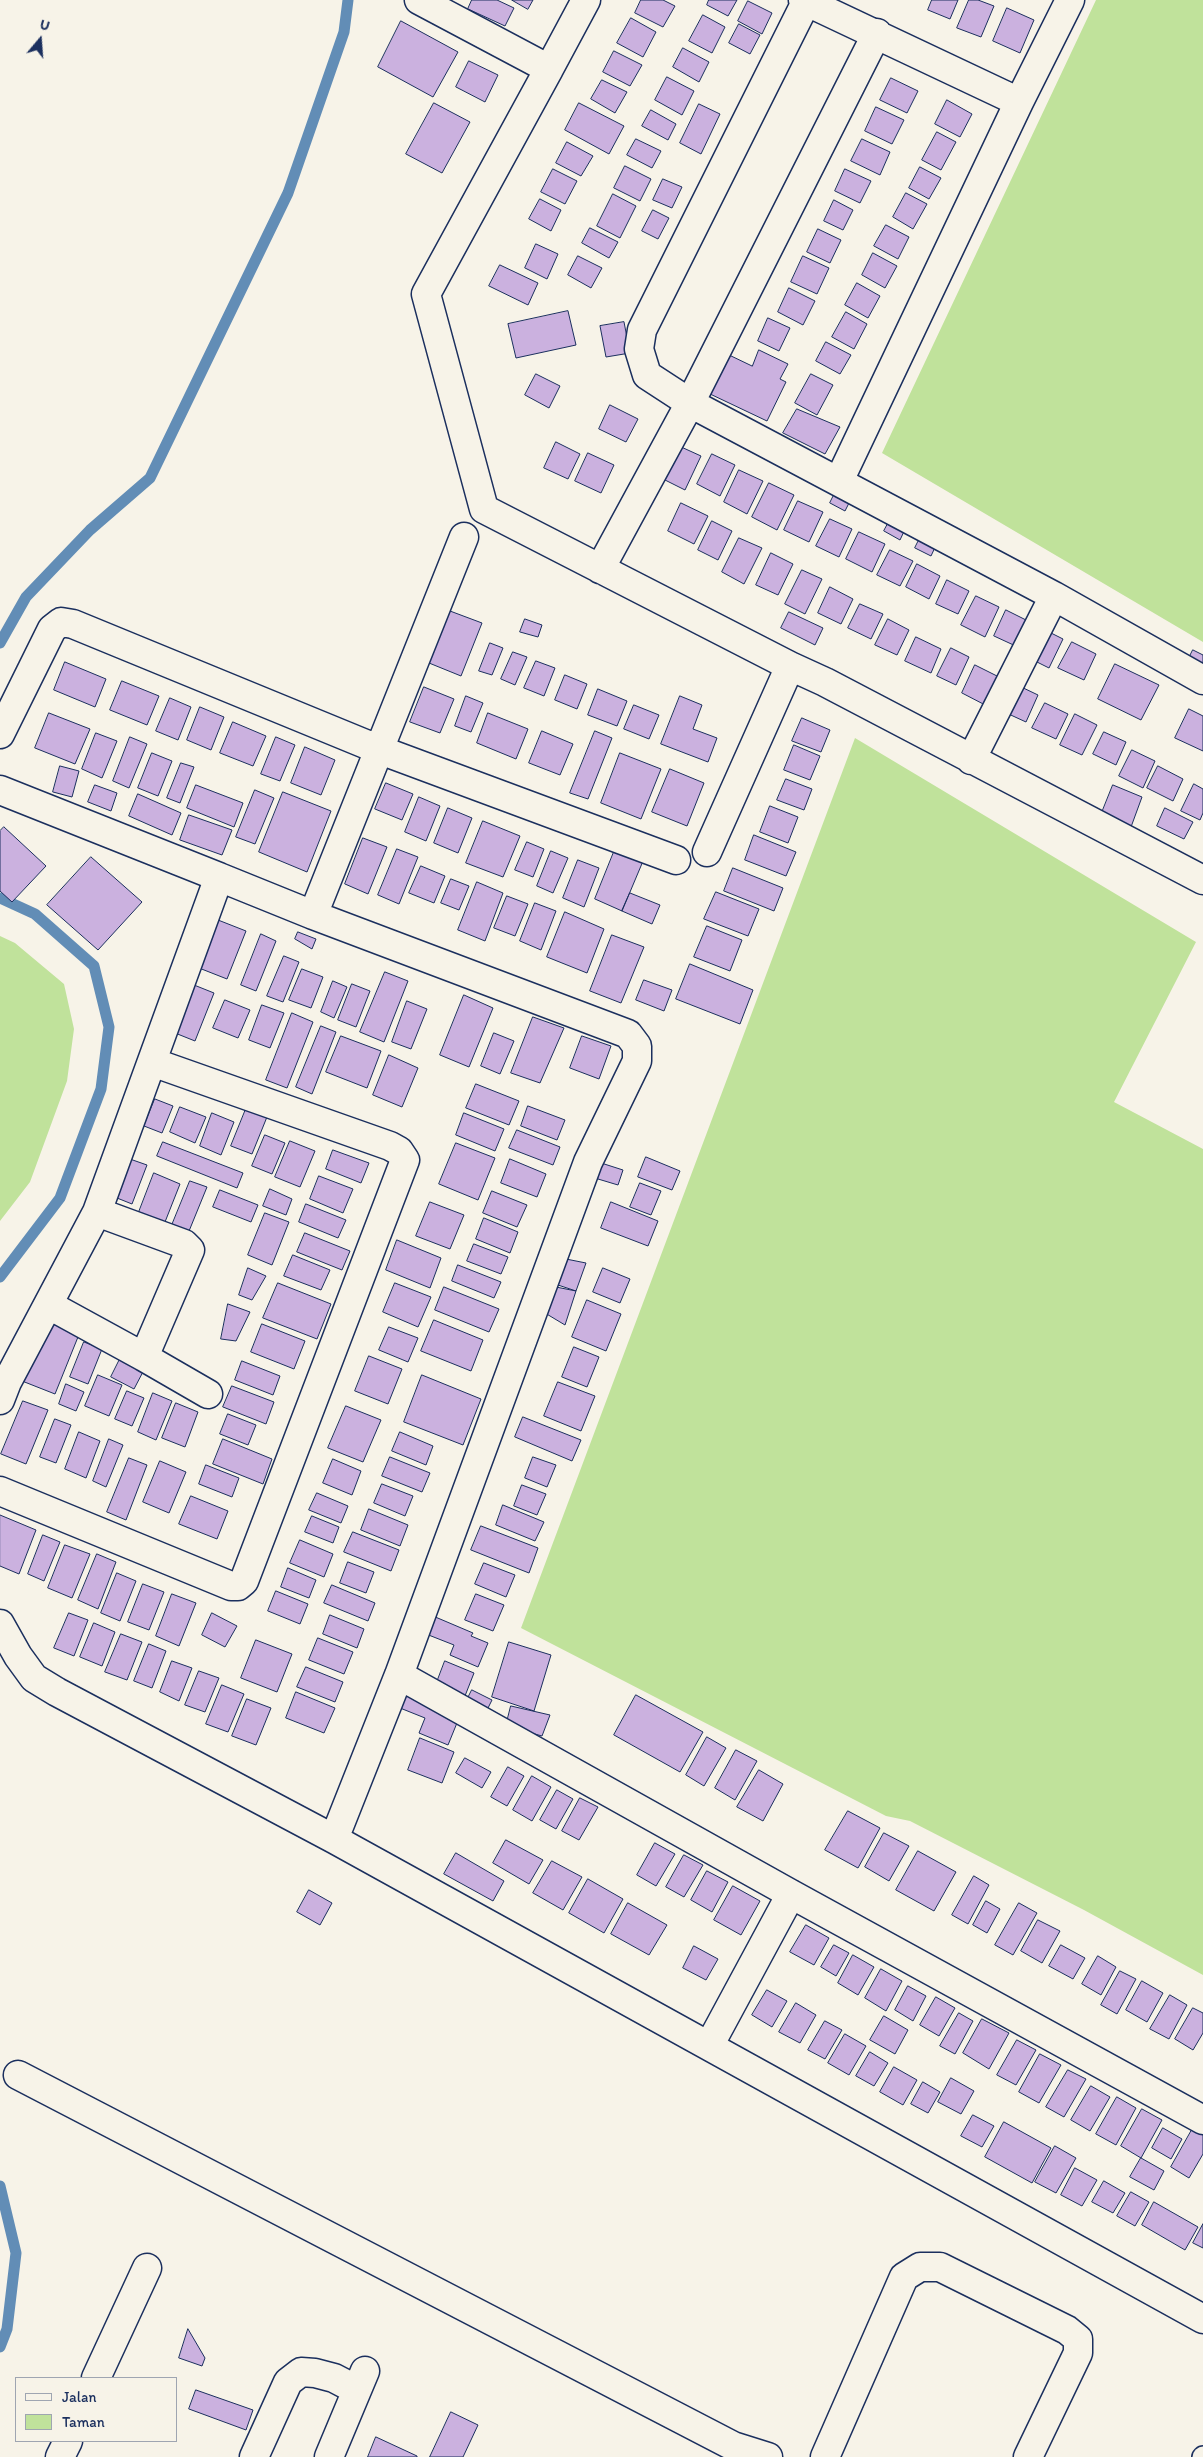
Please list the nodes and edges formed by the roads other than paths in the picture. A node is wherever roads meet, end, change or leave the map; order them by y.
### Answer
1 (420, 0) edge
2 (586, 0) edge
3 (1070, 0) edge
4 (804, 1) edge
5 (877, 33) junction
6 (549, 69) junction
7 (1019, 102) junction
8 (690, 402) junction
9 (839, 482) junction
10 (464, 537) dead end
11 (600, 569) junction
12 (1054, 596) junction
13 (790, 666) junction
14 (1203, 680) edge
15 (0, 734) edge
16 (380, 750) junction
17 (971, 760) junction
18 (0, 790) edge
19 (707, 852) dead end
20 (676, 860) dead end
21 (219, 877) junction
22 (1203, 880) edge
23 (313, 915) junction
24 (152, 1062) junction
25 (98, 1212) junction
26 (49, 1305) junction
27 (144, 1357) junction
28 (208, 1394) dead end
29 (0, 1400) edge
30 (0, 1490) edge
31 (0, 1624) edge
32 (399, 1675) junction
33 (334, 1839) junction
34 (791, 1894) junction
35 (709, 2046) junction
36 (18, 2075) dead end
37 (1203, 2120) edge
38 (147, 2268) dead end
39 (1203, 2320) edge
40 (96, 2377) edge
41 (68, 2442) edge
42 (60, 2457) edge
43 (254, 2457) edge
44 (329, 2457) edge
45 (768, 2457) edge
46 (825, 2457) edge
47 (1028, 2457) edge

1 - 6 street
2 - 6 street
3 - 7 street
4 - 5 street
4 - 8 street
5 - 7 street
5 - 8 street
6 - 11 street
7 - 9 street
8 - 9 street
8 - 11 street
9 - 12 street
10 - 16 street
11 - 13 street
12 - 14 street
12 - 17 street
13 - 17 street
13 - 19 street
15 - 16 street
16 - 20 street
16 - 23 street
17 - 22 street
18 - 21 street
21 - 23 street
21 - 24 street
23 - 32 street
24 - 25 street
24 - 30 street
25 - 26 street
25 - 27 street
26 - 27 street
26 - 29 street
27 - 28 street
31 - 33 street
32 - 33 street
32 - 34 street
33 - 35 street
34 - 35 street
34 - 37 street
35 - 39 street
36 - 45 street
38 - 40 street
41 - 42 street
43 - 44 street
46 - 47 street

